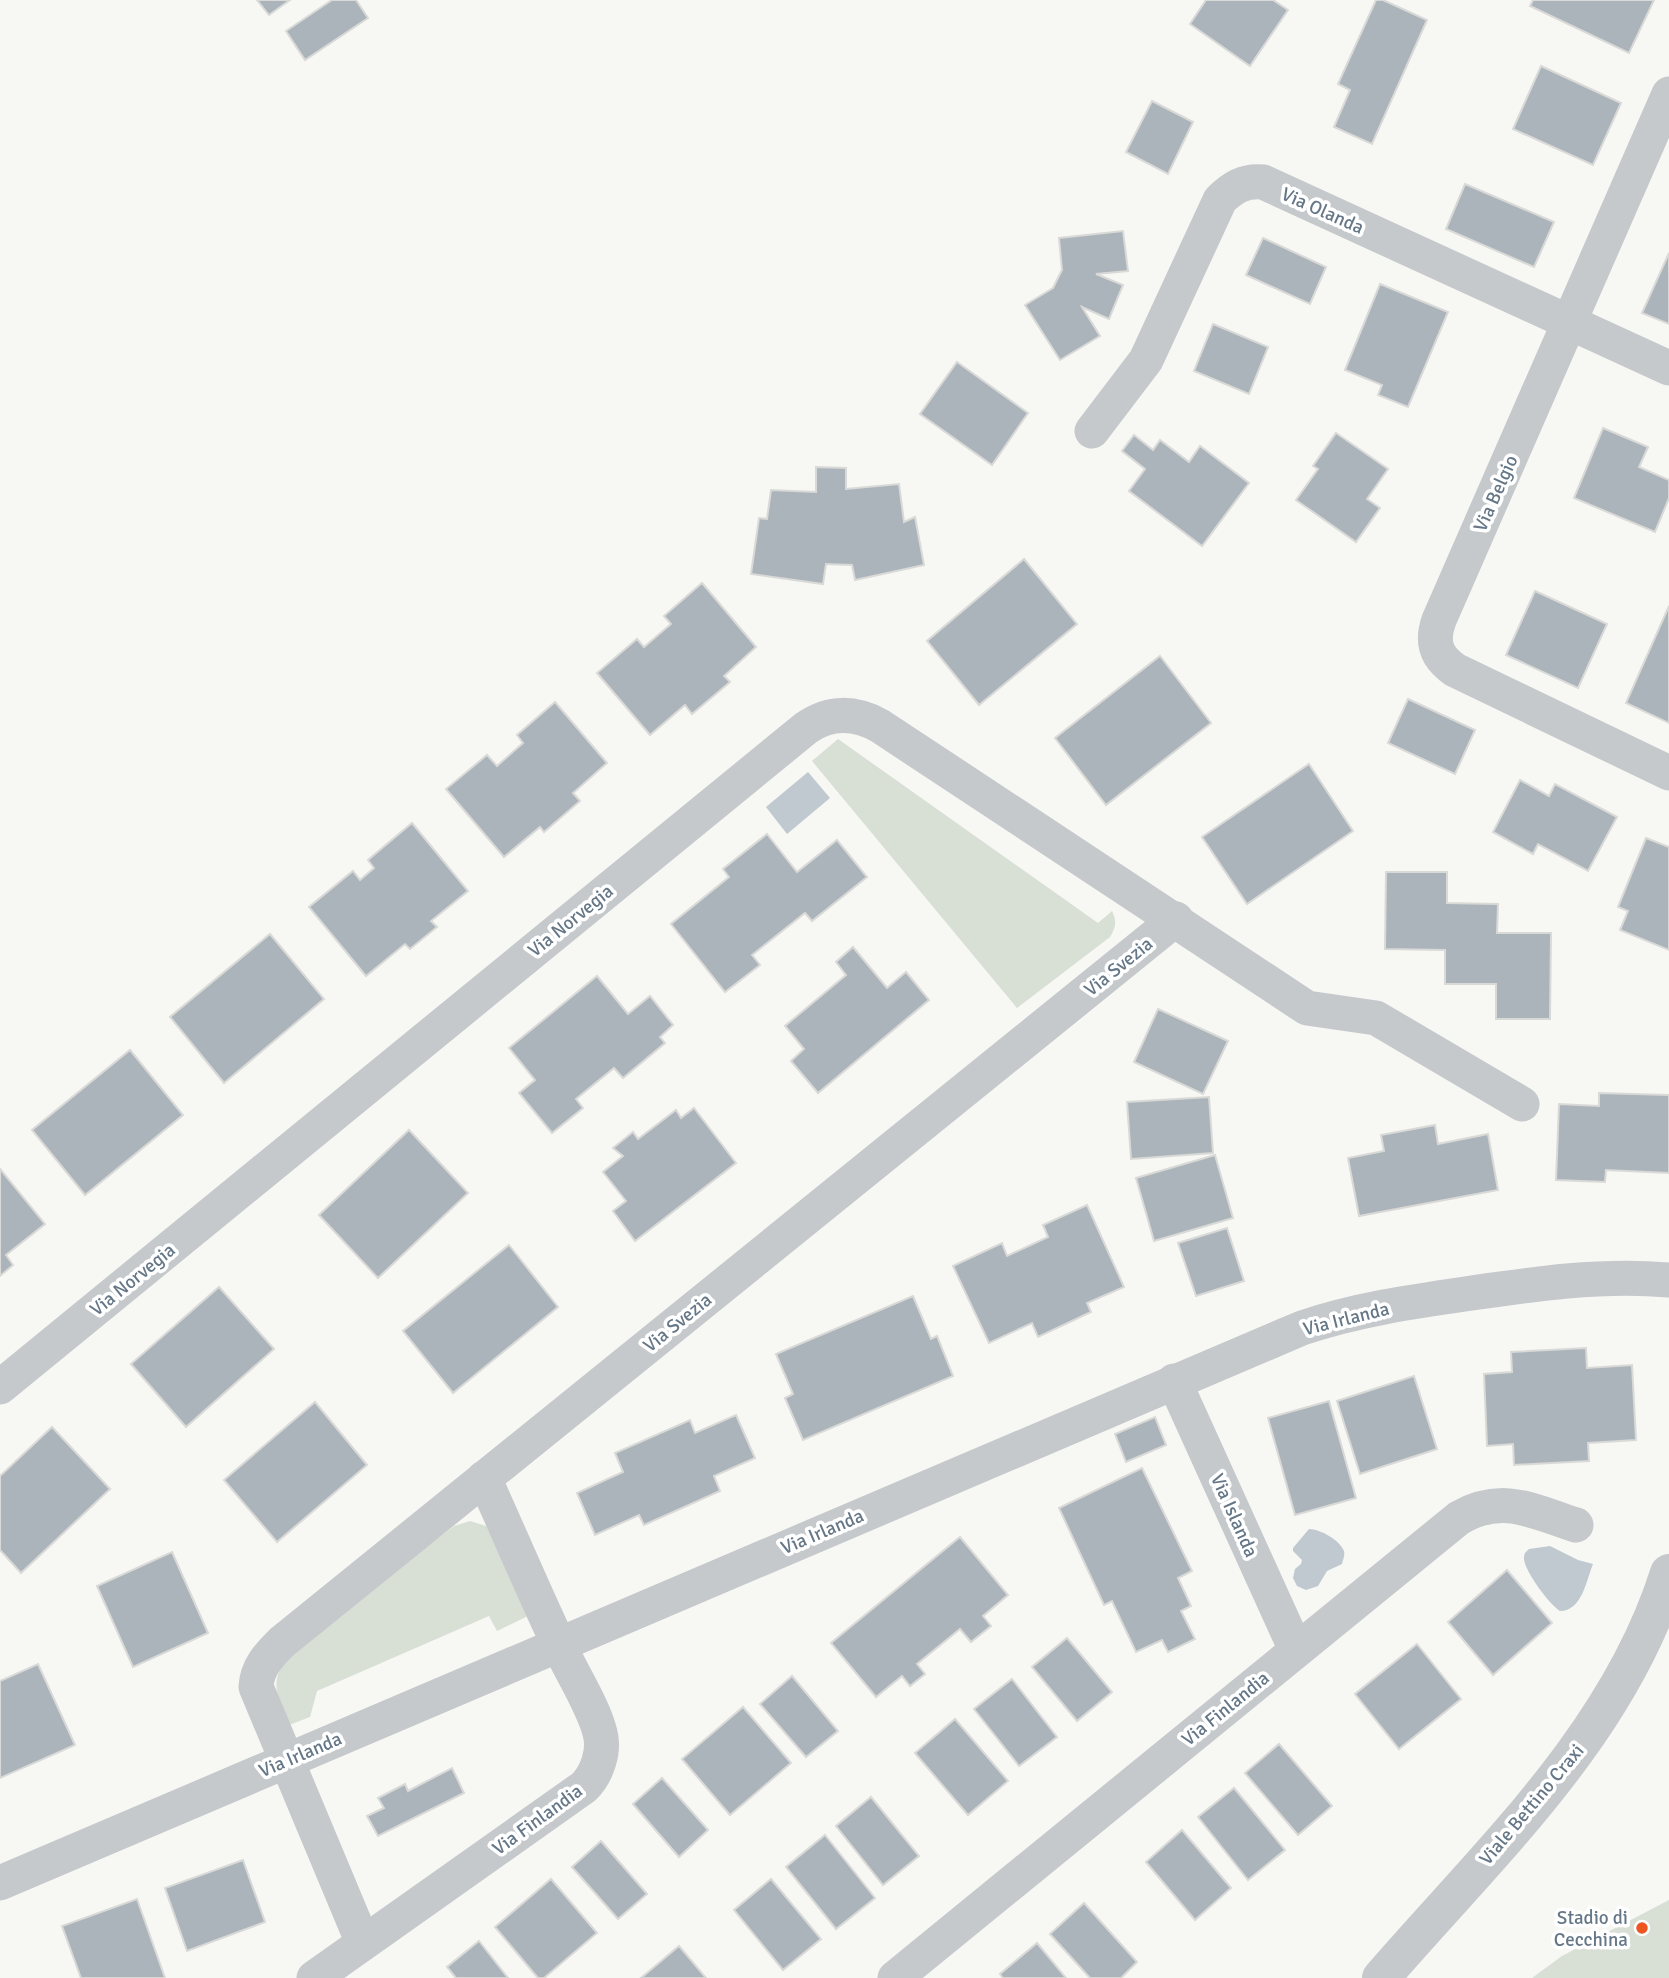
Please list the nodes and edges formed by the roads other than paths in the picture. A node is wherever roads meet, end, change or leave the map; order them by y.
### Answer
1 (1669, 94) edge
2 (1569, 322) junction
3 (1669, 368) edge
4 (1092, 431) dead end
5 (1669, 773) edge
6 (1176, 919) junction
7 (1522, 1104) dead end
8 (1669, 1280) edge
9 (1174, 1381) junction
10 (0, 1387) edge
11 (484, 1478) junction
12 (1576, 1525) dead end
13 (1669, 1573) edge
14 (558, 1644) junction
15 (1296, 1650) junction
16 (288, 1759) junction
17 (0, 1883) edge
18 (363, 1943) junction
19 (314, 1978) edge
20 (895, 1978) edge
21 (1381, 1978) edge

1 - 2 street, Via Belgio
2 - 3 street, Via Olanda
2 - 4 street, Via Olanda
2 - 5 street, Via Belgio
6 - 7 street, Via Norvegia
6 - 10 street, Via Norvegia
6 - 11 street, Via Svezia
8 - 9 street, Via Irlanda
9 - 14 street, Via Irlanda
9 - 15 street, Via Islanda
11 - 14 street, Via Finlandia
11 - 16 street, Via Svezia
12 - 15 street, Via Finlandia
13 - 21 street, Viale Bettino Craxi
14 - 16 street, Via Irlanda
14 - 18 street, Via Finlandia
15 - 20 street, Via Finlandia
16 - 17 street, Via Irlanda
16 - 18 street
18 - 19 street, Via Finlandia

